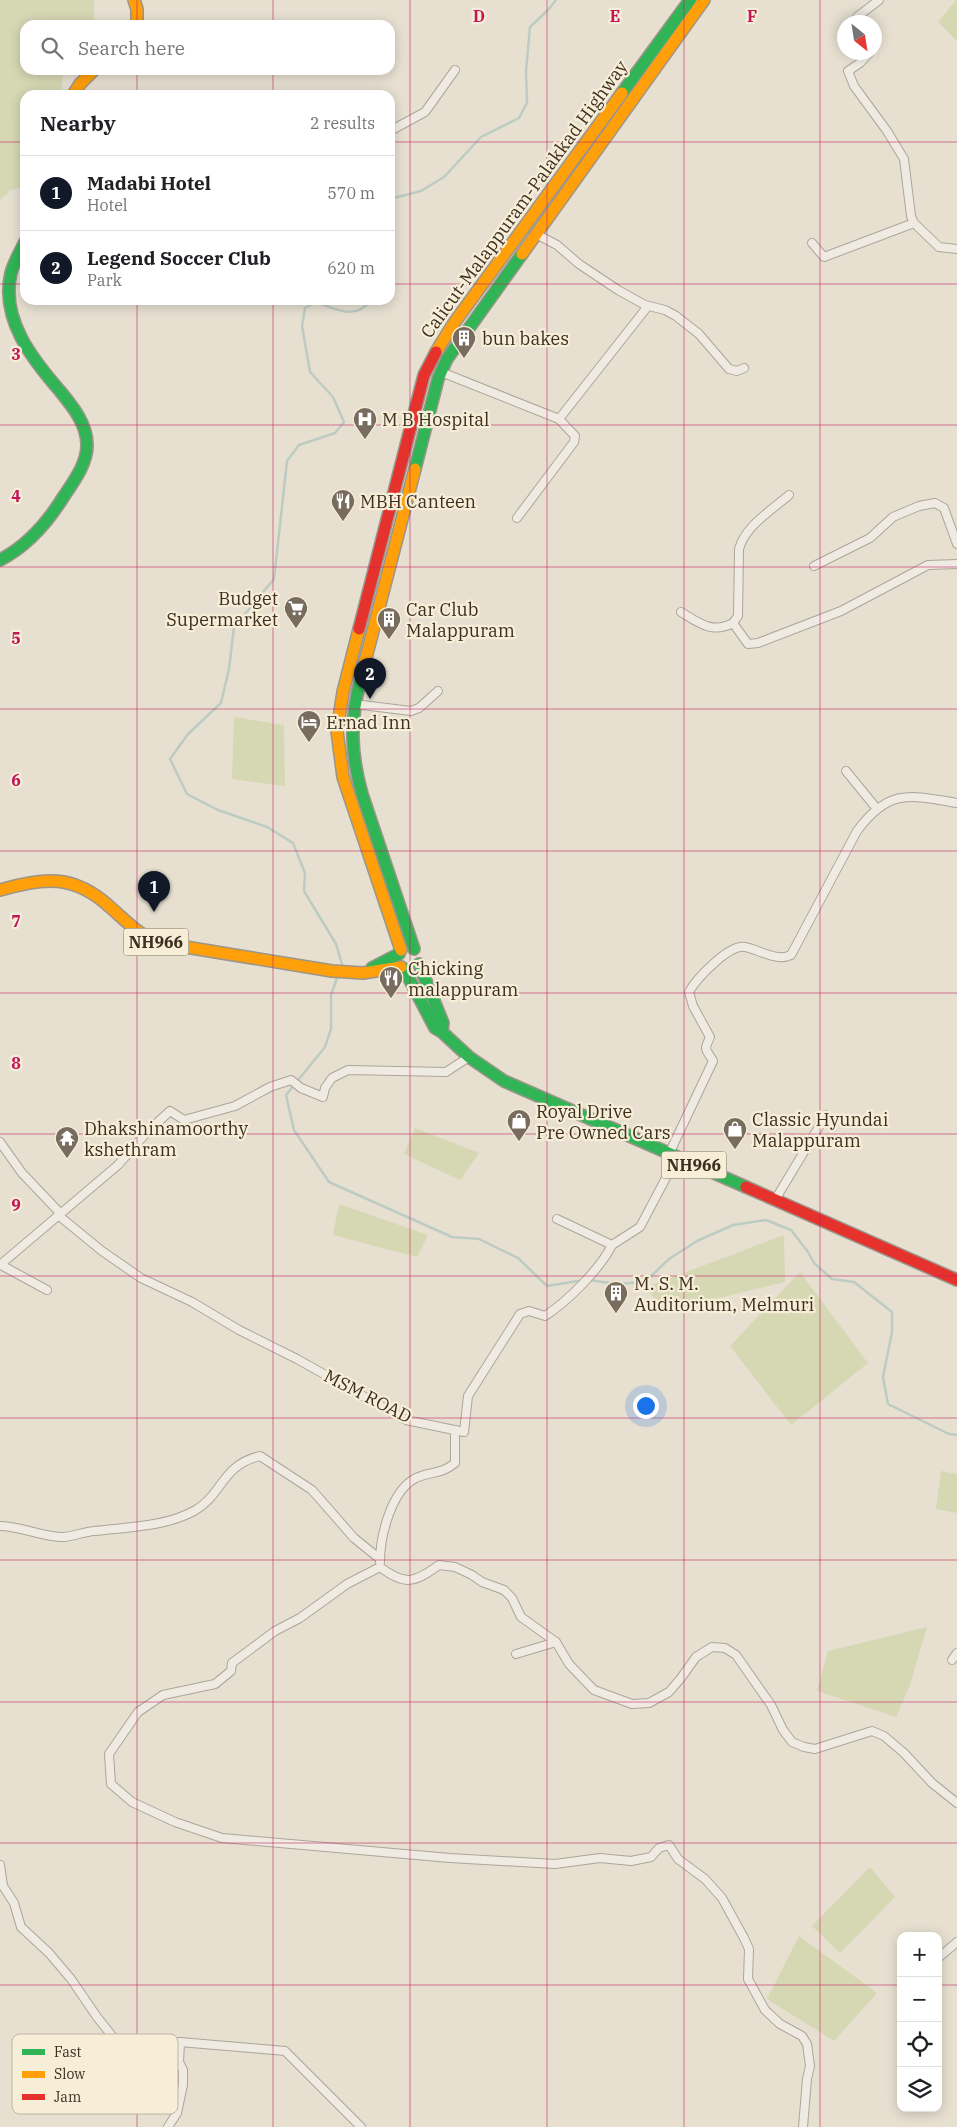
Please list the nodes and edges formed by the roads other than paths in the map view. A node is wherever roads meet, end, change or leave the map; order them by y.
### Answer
1 (134, 0) edge
2 (690, 0) edge
3 (704, 0) edge
4 (878, 0) edge
5 (859, 15) edge
6 (137, 20) edge
7 (863, 60) edge
8 (455, 70) dead end
9 (89, 75) edge
10 (76, 90) edge
11 (395, 128) edge
12 (914, 223) junction
13 (536, 234) junction
14 (812, 243) dead end
15 (957, 249) edge
16 (20, 253) edge
17 (648, 306) junction
18 (744, 368) dead end
19 (441, 372) junction
20 (559, 419) junction
21 (408, 438) junction
22 (423, 442) junction
23 (789, 495) dead end
24 (517, 518) dead end
25 (957, 544) edge
26 (0, 560) edge
27 (957, 564) edge
28 (814, 566) dead end
29 (681, 612) dead end
30 (733, 623) junction
31 (438, 691) dead end
32 (354, 704) junction
33 (846, 770) dead end
34 (957, 803) edge
35 (877, 809) junction
36 (0, 890) edge
37 (414, 949) junction
38 (400, 952) junction
39 (419, 964) junction
40 (403, 968) junction
41 (363, 973) junction
42 (442, 1032) junction
43 (469, 1057) junction
44 (826, 1115) dead end
45 (0, 1142) edge
46 (673, 1155) junction
47 (775, 1200) junction
48 (59, 1214) junction
49 (556, 1219) dead end
50 (612, 1245) junction
51 (0, 1265) edge
52 (957, 1280) edge
53 (47, 1290) dead end
54 (455, 1430) junction
55 (0, 1526) edge
56 (380, 1563) junction
57 (556, 1642) junction
58 (957, 1653) edge
59 (516, 1654) dead end
60 (952, 1660) dead end
61 (957, 1803) edge
62 (0, 1865) edge
63 (957, 1942) edge
64 (942, 1955) edge
65 (110, 2034) edge
66 (180, 2042) joint
67 (178, 2108) edge
68 (176, 2114) edge
69 (168, 2127) edge
70 (361, 2127) edge
71 (803, 2127) edge

1 - 6 main road
2 - 21 main road, Calicut-Malappuram-Palakkad Highway
3 - 13 main road, Calicut-Malappuram-Palakkad Highway
4 - 5 street
7 - 12 street
8 - 11 street
9 - 10 main road
12 - 14 street
12 - 15 street
13 - 17 street
13 - 19 main road, Calicut-Malappuram-Palakkad Highway
16 - 26 main road
17 - 18 street
17 - 20 street
19 - 20 street
19 - 22 main road, Calicut-Malappuram-Palakkad Highway
20 - 24 street
21 - 22 main road
21 - 38 main road, Calicut-Malappuram-Palakkad Highway
22 - 32 main road, Calicut-Malappuram-Palakkad Highway
23 - 30 street
25 - 28 street
27 - 30 street
29 - 30 street
31 - 32 street
32 - 37 main road, Calicut-Malappuram-Palakkad Highway
33 - 35 street
34 - 35 street
35 - 46 street
36 - 41 main road, NH966
37 - 38 main road
37 - 39 main road
38 - 40 main road, NH966
38 - 41 main road
39 - 40 main road, NH966
39 - 42 main road
40 - 41 main road, NH966
40 - 42 main road, NH966
42 - 43 main road, NH966
43 - 46 main road, NH966
43 - 48 street
44 - 47 street
45 - 48 street, MSM ROAD
46 - 47 main road, NH966
46 - 50 street
47 - 52 main road, NH966
48 - 51 street
48 - 54 street, MSM ROAD
49 - 50 street
50 - 54 street
51 - 53 street
54 - 56 street
55 - 56 street
56 - 57 street
56 - 71 street
57 - 59 street
57 - 61 street
58 - 60 street
62 - 65 street
63 - 64 street
66 - 67 street
66 - 70 street
68 - 69 street

